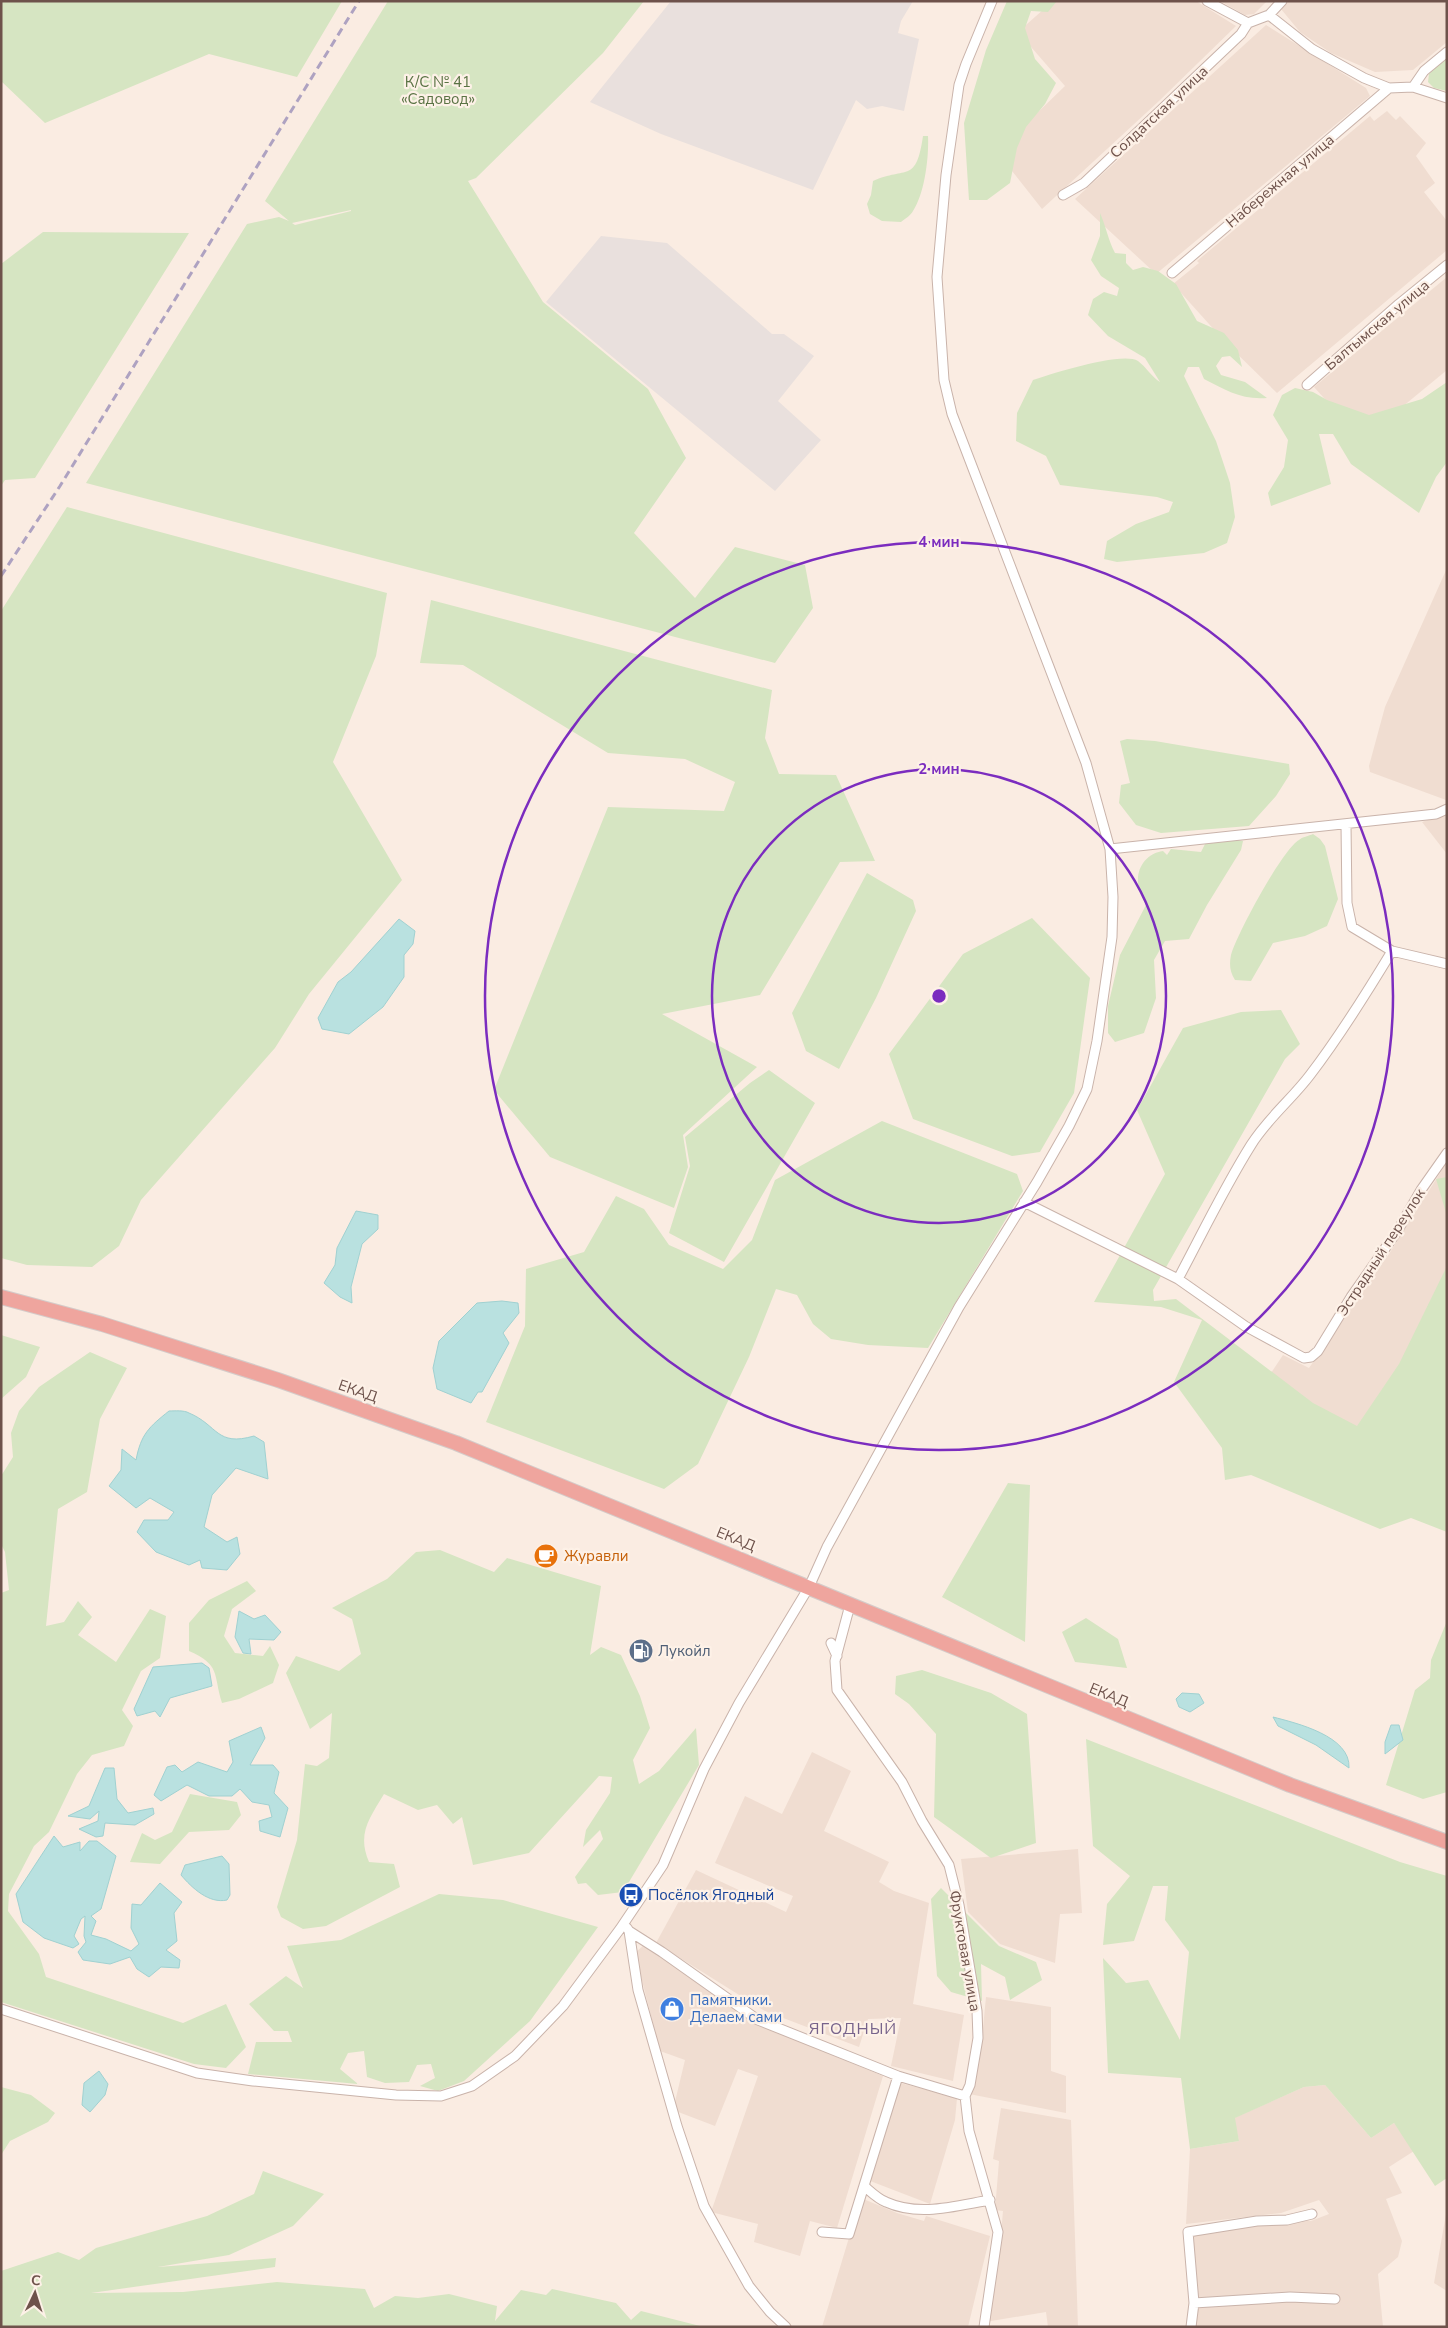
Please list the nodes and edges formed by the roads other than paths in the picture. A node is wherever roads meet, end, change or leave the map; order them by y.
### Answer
1 (992, 1) edge
2 (1207, 1) edge
3 (1282, 1) edge
4 (1269, 15) junction
5 (1248, 23) junction
6 (1447, 52) edge
7 (1413, 87) junction
8 (1389, 88) junction
9 (1447, 98) edge
10 (1063, 195) dead end
11 (1447, 266) edge
12 (1172, 273) dead end
13 (1307, 385) dead end
14 (1447, 809) edge
15 (1346, 824) junction
16 (1110, 849) junction
17 (1392, 951) junction
18 (1447, 964) edge
19 (1447, 1153) edge
20 (1024, 1202) junction
21 (1178, 1279) junction
22 (1, 1296) edge
23 (809, 1587) junction
24 (850, 1605) junction
25 (831, 1643) dead end
26 (837, 1656) junction
27 (1447, 1842) edge
28 (627, 1927) junction
29 (1, 2009) edge
30 (898, 2076) junction
31 (965, 2096) junction
32 (864, 2186) junction
33 (990, 2200) junction
34 (1312, 2214) dead end
35 (822, 2232) dead end
36 (1335, 2298) dead end
37 (1194, 2303) junction
38 (786, 2327) edge
39 (984, 2327) edge
40 (1191, 2327) edge

1 - 16 street
2 - 5 street
3 - 4 street, Солдатская улица
4 - 5 street, Солдатская улица
4 - 8 street
5 - 10 street, Солдатская улица
6 - 7 street
7 - 8 street
7 - 9 street
8 - 12 street, Набережная улица
11 - 13 street, Балтымская улица
14 - 15 street
15 - 16 street
15 - 17 street
16 - 20 street
17 - 18 street
17 - 21 street
19 - 21 street, Эстрадный переулок
20 - 21 street
20 - 23 street
22 - 23 highway, ЕКАД
23 - 24 highway, ЕКАД
23 - 28 street
24 - 26 street, Фруктовая улица
24 - 27 highway, ЕКАД
25 - 26 street
26 - 31 street, Фруктовая улица
28 - 29 street
28 - 30 street
28 - 38 street
30 - 31 street
30 - 32 street
31 - 33 street, Фруктовая улица
32 - 33 street
32 - 35 street
33 - 39 street, Фруктовая улица
34 - 37 street
36 - 37 street
37 - 40 street

